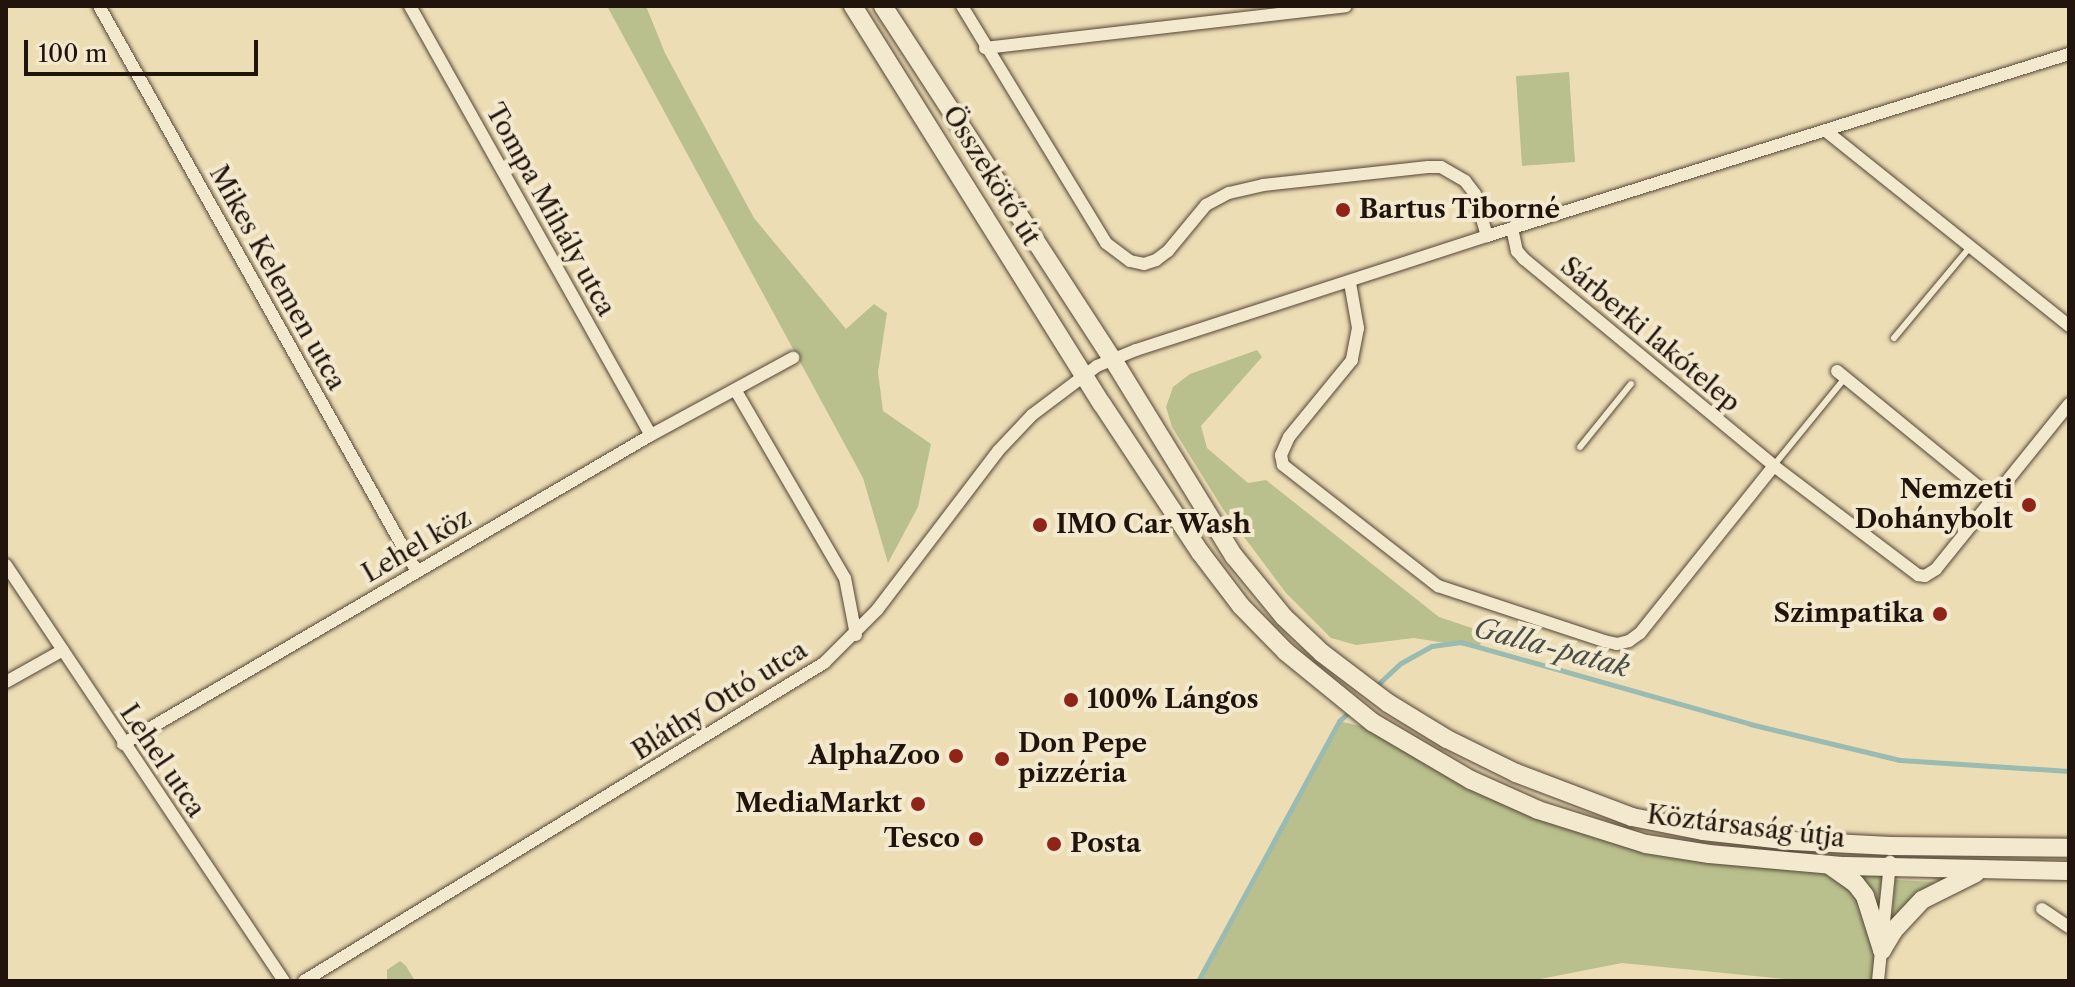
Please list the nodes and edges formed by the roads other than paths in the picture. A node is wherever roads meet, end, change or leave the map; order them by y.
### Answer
1 (99, 6) edge
2 (410, 6) edge
3 (853, 6) edge
4 (883, 6) edge
5 (962, 6) edge
6 (1346, 6) edge
7 (985, 48) junction
8 (2069, 54) edge
9 (1826, 131) junction
10 (1512, 228) junction
11 (1487, 236) junction
12 (1971, 246) junction
13 (1350, 283) junction
14 (2069, 326) edge
15 (1894, 338) dead end
16 (793, 358) dead end
17 (1112, 358) junction
18 (1085, 373) junction
19 (1841, 374) joint
20 (1631, 384) dead end
21 (736, 391) junction
22 (2069, 404) edge
23 (651, 435) junction
24 (1580, 447) dead end
25 (1774, 466) junction
26 (1992, 498) junction
27 (6, 565) edge
28 (417, 572) junction
29 (856, 635) junction
30 (63, 650) junction
31 (6, 682) edge
32 (123, 744) junction
33 (1891, 846) junction
34 (2069, 848) edge
35 (1828, 864) junction
36 (1889, 868) junction
37 (1983, 870) junction
38 (2069, 871) edge
39 (2042, 909) dead end
40 (2069, 927) edge
41 (1882, 950) junction
42 (284, 981) edge
43 (304, 981) edge
44 (1878, 981) edge

1 - 28 street, Mikes Kelemen utca
2 - 23 street, Tompa Mihály utca
3 - 18 street, Összekötő út
4 - 17 street, Összekötő út
5 - 7 street
6 - 7 street
7 - 11 street
8 - 9 street, Bláthy Ottó utca
9 - 10 street, Bláthy Ottó utca
9 - 12 street
10 - 11 street, Bláthy Ottó utca
10 - 25 street, Sárberki lakótelep
11 - 13 street, Bláthy Ottó utca
12 - 14 street
12 - 15 lane
13 - 17 street, Bláthy Ottó utca
13 - 25 street
16 - 21 street, Lehel köz
17 - 18 street, Bláthy Ottó utca
17 - 33 street, Köztársaság útja
18 - 29 street, Bláthy Ottó utca
18 - 35 street, Köztársaság útja
19 - 25 lane
19 - 26 street
20 - 24 lane
21 - 23 street, Lehel köz
21 - 29 street
22 - 26 street, Sárberki lakótelep
23 - 28 street, Lehel köz
25 - 26 street, Sárberki lakótelep
27 - 30 street, Lehel utca
28 - 32 street, Lehel köz
29 - 43 street, Bláthy Ottó utca
30 - 31 street
30 - 32 street, Lehel utca
32 - 42 street, Lehel utca
33 - 34 street, Köztársaság útja
33 - 36 street
35 - 36 street, Köztársaság útja
35 - 41 street
36 - 37 street, Köztársaság útja
36 - 41 street
37 - 38 street, Köztársaság útja
37 - 41 street
39 - 40 street
41 - 44 street

